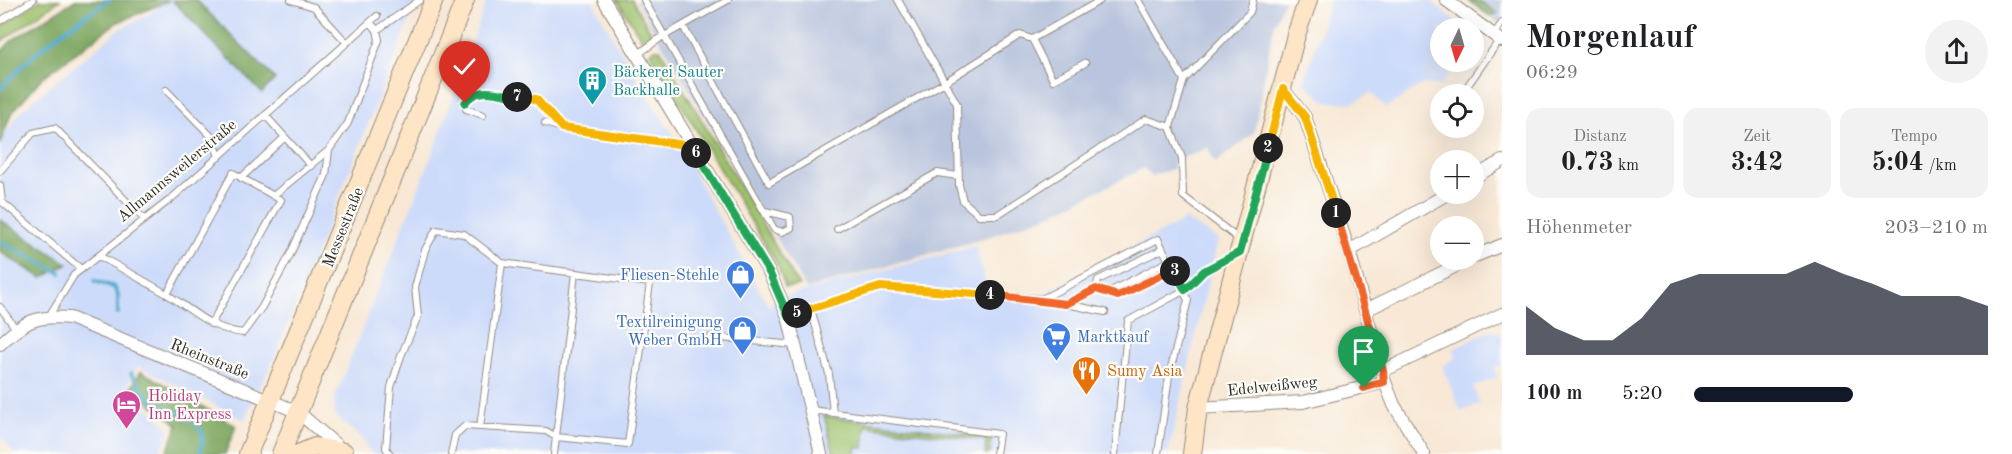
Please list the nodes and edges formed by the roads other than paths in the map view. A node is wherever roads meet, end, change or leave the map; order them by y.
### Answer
1 (33, 0) edge
2 (291, 0) edge
3 (321, 0) edge
4 (420, 0) edge
5 (434, 0) edge
6 (465, 0) edge
7 (604, 0) edge
8 (644, 0) edge
9 (728, 0) edge
10 (898, 0) edge
11 (1101, 0) edge
12 (1138, 0) edge
13 (1253, 0) edge
14 (1308, 0) edge
15 (1446, 0) edge
16 (314, 7) junction
17 (377, 16) dead end
18 (0, 21) edge
19 (370, 22) junction
20 (1502, 23) edge
21 (683, 26) junction
22 (377, 30) junction
23 (665, 36) junction
24 (1498, 38) edge
25 (1032, 39) junction
26 (347, 43) junction
27 (637, 55) junction
28 (1085, 63) dead end
29 (1184, 80) junction
30 (945, 82) junction
31 (1469, 84) edge
32 (1283, 89) junction
33 (166, 90) dead end
34 (483, 114) dead end
35 (265, 115) junction
36 (544, 123) dead end
37 (1170, 127) junction
38 (562, 128) junction
39 (285, 137) junction
40 (692, 146) junction
41 (330, 150) junction
42 (219, 157) junction
43 (1502, 161) edge
44 (311, 166) junction
45 (0, 171) edge
46 (1484, 172) edge
47 (958, 176) junction
48 (241, 178) junction
49 (0, 185) edge
50 (273, 196) junction
51 (1430, 204) edge
52 (765, 211) junction
53 (144, 219) junction
54 (837, 229) dead end
55 (1502, 245) edge
56 (1242, 247) junction
57 (1163, 249) junction
58 (1349, 251) junction
59 (1484, 252) edge
60 (99, 256) junction
61 (1169, 261) junction
62 (502, 263) junction
63 (81, 269) junction
64 (1174, 269) junction
65 (1448, 270) edge
66 (575, 273) junction
67 (1096, 289) junction
68 (1185, 290) junction
69 (1107, 293) junction
70 (167, 294) junction
71 (1042, 299) junction
72 (1066, 304) junction
73 (0, 307) edge
74 (812, 309) junction
75 (1366, 310) junction
76 (1105, 312) dead end
77 (1502, 314) edge
78 (49, 316) junction
79 (788, 316) junction
80 (211, 324) junction
81 (16, 330) junction
82 (711, 337) dead end
83 (0, 344) edge
84 (795, 345) junction
85 (1384, 377) junction
86 (271, 401) junction
87 (1198, 408) junction
88 (811, 410) junction
89 (298, 412) junction
90 (833, 413) junction
91 (480, 427) junction
92 (556, 437) junction
93 (345, 453) edge
94 (248, 454) edge
95 (281, 454) edge
96 (298, 454) edge
97 (390, 454) edge
98 (451, 454) edge
99 (554, 454) edge
100 (821, 454) edge
101 (996, 454) edge
102 (1114, 454) edge
103 (1158, 454) edge
104 (1192, 454) edge
105 (1424, 454) edge

1 - 18 lane
2 - 16 lane
3 - 16 lane
4 - 22 lane
5 - 86 street, Messestraße
6 - 89 street, Messestraße
7 - 27 street
8 - 23 lane
9 - 21 lane
10 - 30 lane
11 - 25 lane
12 - 29 lane
13 - 29 lane
14 - 32 street
15 - 24 street
16 - 26 lane
17 - 19 lane, Allmannsweilerstraße
19 - 22 lane
19 - 26 lane, Allmannsweilerstraße
20 - 24 lane
21 - 23 lane
21 - 30 lane
22 - 41 lane
23 - 27 lane
23 - 52 lane
24 - 31 lane
25 - 28 lane
25 - 30 lane
26 - 35 lane, Allmannsweilerstraße
27 - 40 street
29 - 37 lane
30 - 47 lane
32 - 56 street
32 - 58 street
33 - 42 lane
34 - 38 lane
35 - 39 lane
35 - 42 lane, Allmannsweilerstraße
36 - 38 lane
37 - 47 lane
37 - 56 lane
38 - 40 lane
39 - 44 lane
39 - 48 lane
40 - 79 street
41 - 44 lane
41 - 80 lane
42 - 53 lane, Allmannsweilerstraße
43 - 46 street
44 - 50 lane
45 - 53 lane
47 - 54 lane
48 - 50 lane
48 - 70 lane
49 - 63 lane
50 - 80 lane
51 - 58 street
52 - 52 lane
53 - 60 lane, Allmannsweilerstraße
55 - 59 street
56 - 68 lane
56 - 87 street
57 - 61 lane
57 - 67 lane
57 - 71 lane
58 - 75 street
60 - 63 lane, Allmannsweilerstraße
60 - 70 lane
61 - 64 lane
61 - 69 lane
62 - 66 lane
62 - 91 lane
62 - 97 lane
63 - 78 lane, Allmannsweilerstraße
64 - 68 lane
64 - 69 lane
65 - 75 street
66 - 92 lane
66 - 92 lane
67 - 69 lane
67 - 72 lane
68 - 102 lane
68 - 103 lane
70 - 80 lane
71 - 72 lane
71 - 74 lane
72 - 76 lane
73 - 81 lane
74 - 79 lane
74 - 90 lane
75 - 85 street
77 - 85 street, Edelweißweg
78 - 81 street
78 - 86 street, Rheinstraße
79 - 84 street
81 - 83 street
82 - 84 lane
84 - 88 street
85 - 87 street, Edelweißweg
85 - 105 street
86 - 89 street, Rheinstraße
86 - 94 street, Messestraße
87 - 104 street
88 - 90 lane
88 - 100 street
89 - 93 street, Rheinstraße
89 - 95 street, Messestraße
90 - 101 lane
91 - 92 lane
91 - 98 lane
92 - 99 lane
93 - 96 street

